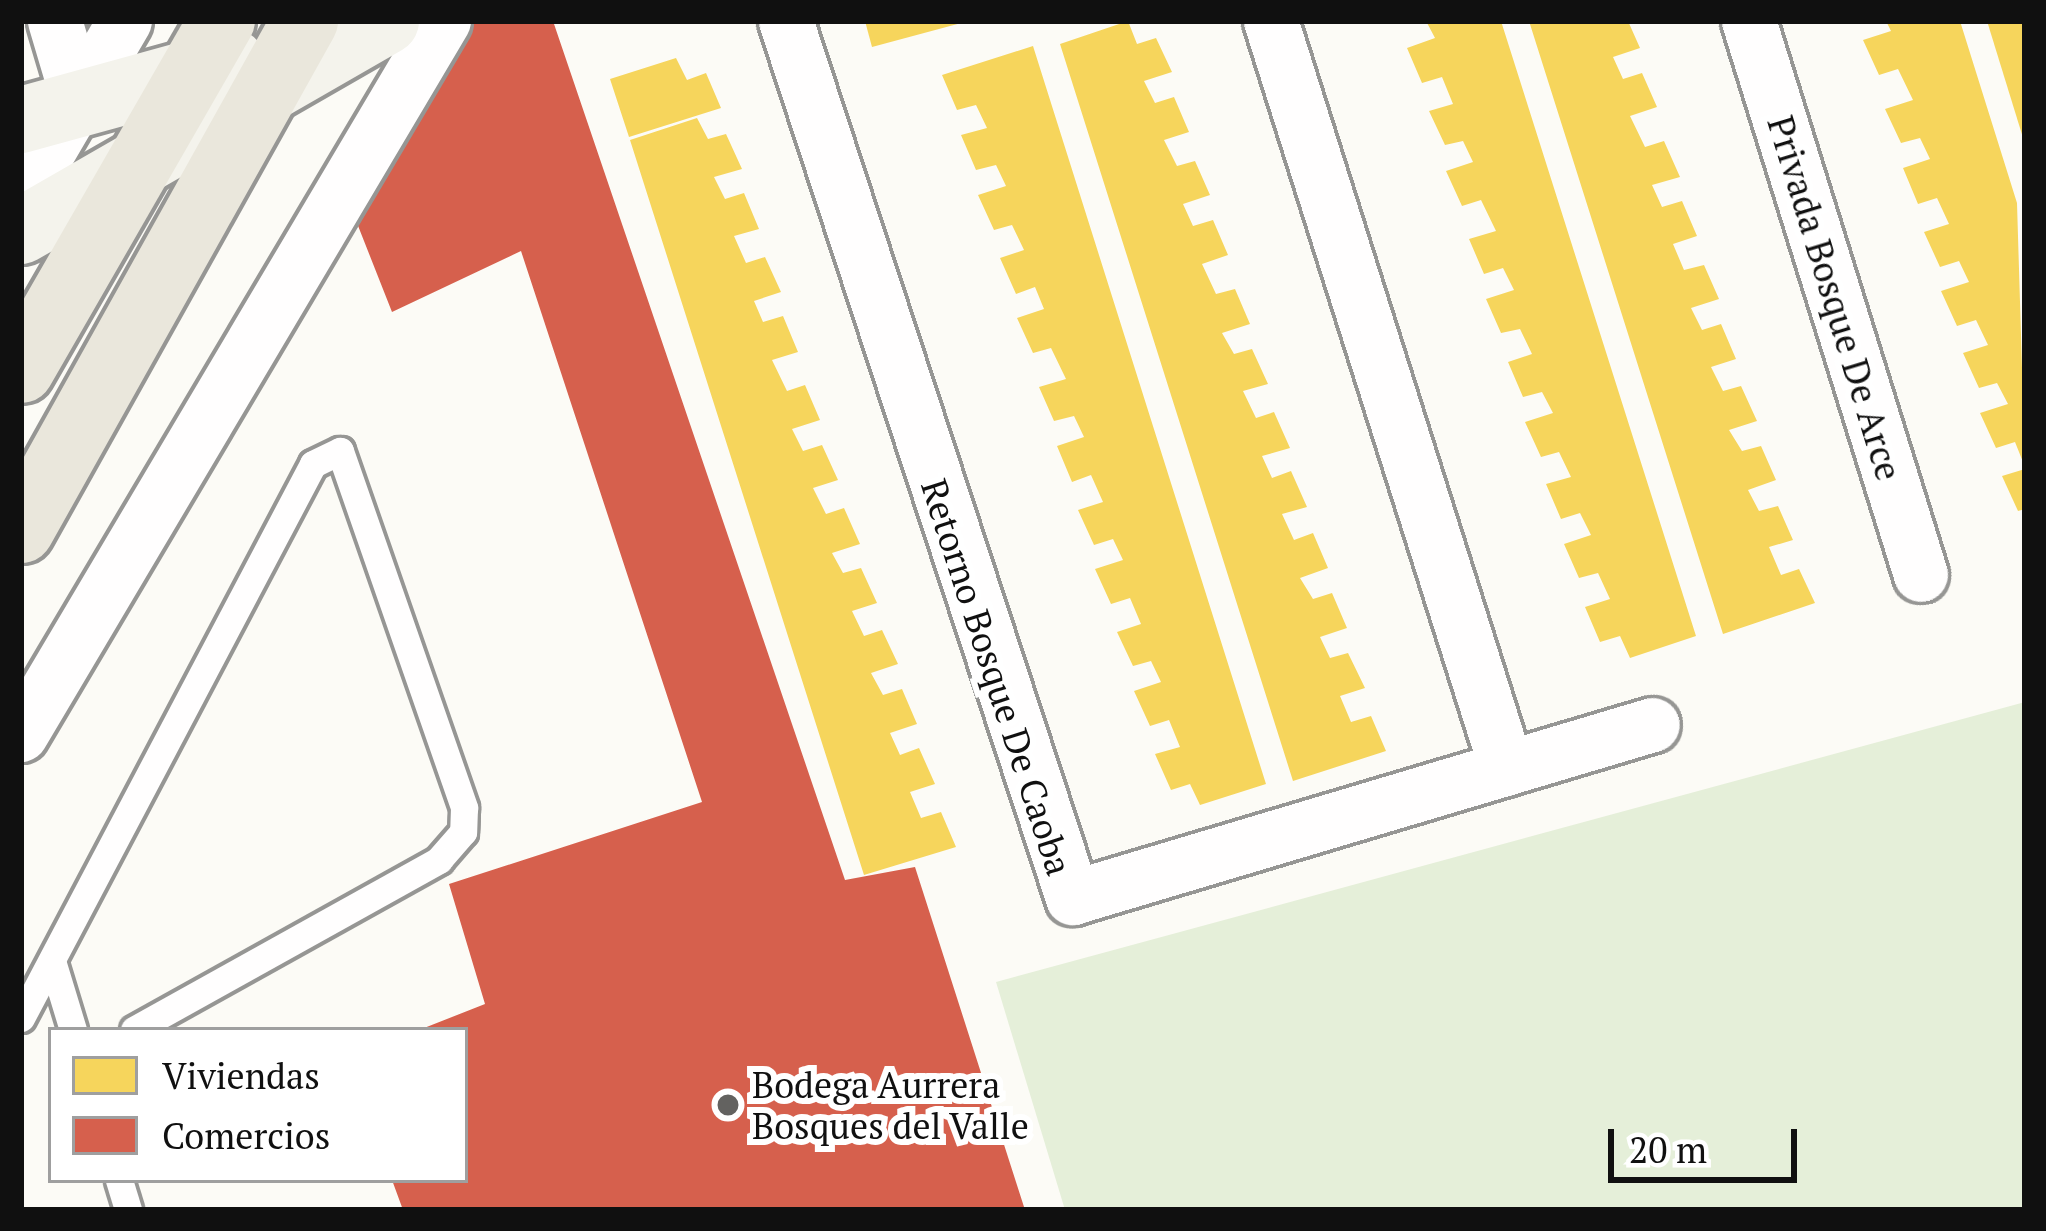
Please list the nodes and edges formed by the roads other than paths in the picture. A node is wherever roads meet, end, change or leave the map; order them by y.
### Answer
1 (55, 21) edge
2 (125, 21) edge
3 (352, 21) edge
4 (386, 21) edge
5 (444, 21) edge
6 (786, 21) edge
7 (1271, 21) edge
8 (1749, 21) edge
9 (207, 47) edge
10 (291, 50) edge
11 (50, 111) edge
12 (140, 162) junction
13 (21, 200) edge
14 (21, 231) edge
15 (21, 370) edge
16 (21, 530) edge
17 (1921, 575) dead end
18 (1653, 725) dead end
19 (21, 735) edge
20 (1507, 769) junction
21 (53, 964) junction
22 (21, 1018) edge
23 (73, 1027) edge
24 (139, 1027) edge

1 - 11 street
2 - 11 street
3 - 10 street
4 - 10 street
5 - 19 street
6 - 20 street, Retorno Bosque De Caoba
7 - 20 street
8 - 17 street, Privada Bosque De Arce
9 - 10 street
9 - 11 street
9 - 12 main road
10 - 12 street
10 - 16 main road
11 - 13 street
12 - 14 street
12 - 15 main road
18 - 20 street, Retorno Bosque De Caoba
21 - 22 lane
21 - 23 lane
21 - 24 lane

